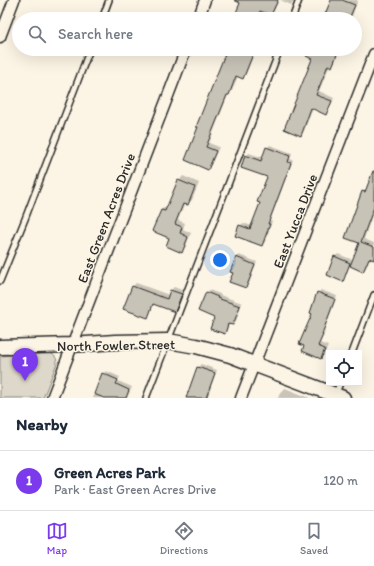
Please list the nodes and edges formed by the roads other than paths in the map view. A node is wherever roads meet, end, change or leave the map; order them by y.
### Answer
1 (14, 0) edge
2 (109, 0) edge
3 (205, 0) edge
4 (299, 0) edge
5 (105, 12) edge
6 (201, 12) edge
7 (295, 12) edge
8 (0, 36) edge
9 (374, 54) edge
10 (87, 56) edge
11 (183, 56) edge
12 (277, 56) edge
13 (0, 281) edge
14 (374, 295) edge
15 (168, 341) junction
16 (72, 345) junction
17 (0, 347) edge
18 (353, 350) edge
19 (254, 364) junction
20 (338, 394) edge
21 (52, 398) edge
22 (146, 398) edge
23 (241, 398) edge

1 - 8 street
2 - 5 lane
3 - 6 street
4 - 7 lane
9 - 19 street, East Yucca Drive
10 - 13 lane
11 - 16 street, East Green Acres Drive
12 - 15 lane
14 - 18 lane
15 - 16 street, North Fowler Street
15 - 19 street, North Fowler Street
15 - 22 lane
16 - 17 street, North Fowler Street
16 - 21 street, East Green Acres Drive
19 - 20 street, North Fowler Street
19 - 23 street, East Yucca Drive

